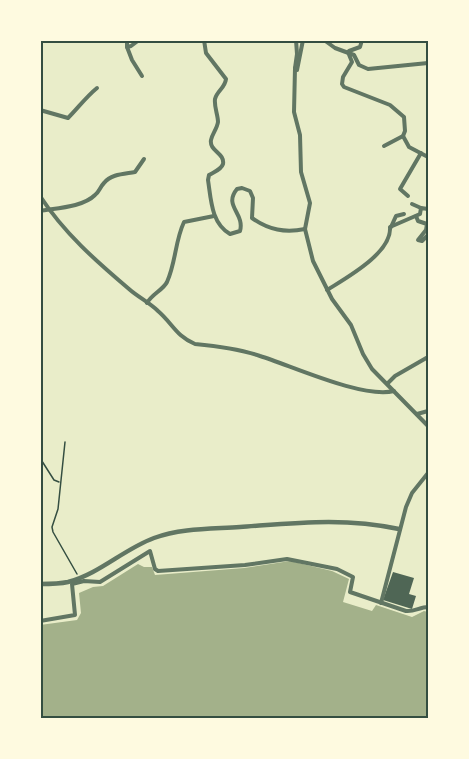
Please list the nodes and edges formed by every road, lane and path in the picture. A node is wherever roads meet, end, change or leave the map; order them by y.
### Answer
1 (127, 40) edge
2 (139, 40) edge
3 (204, 40) edge
4 (296, 40) edge
5 (303, 40) edge
6 (324, 40) edge
7 (362, 40) edge
8 (127, 47) junction
9 (348, 52) junction
10 (429, 63) edge
11 (295, 68) junction
12 (141, 76) dead end
13 (97, 88) dead end
14 (40, 110) edge
15 (403, 136) junction
16 (384, 146) dead end
17 (421, 153) junction
18 (429, 157) edge
19 (144, 159) dead end
20 (40, 196) edge
21 (408, 196) dead end
22 (412, 204) dead end
23 (421, 208) junction
24 (429, 208) edge
25 (49, 210) junction
26 (40, 211) edge
27 (404, 213) dead end
28 (214, 216) junction
29 (416, 216) junction
30 (390, 227) junction
31 (305, 229) junction
32 (429, 235) edge
33 (327, 290) junction
34 (147, 303) junction
35 (429, 357) edge
36 (388, 383) junction
37 (394, 391) junction
38 (429, 411) edge
39 (417, 414) junction
40 (429, 426) edge
41 (65, 442) dead end
42 (40, 458) edge
43 (429, 473) edge
44 (60, 482) junction
45 (399, 528) junction
46 (79, 578) junction
47 (40, 584) edge
48 (381, 603) junction
49 (429, 608) edge
50 (40, 621) edge

1 - 8 street
2 - 8 street
3 - 28 street
4 - 11 street
5 - 11 street
6 - 9 street
7 - 9 street
8 - 12 street
9 - 10 street
9 - 15 street
11 - 31 street
13 - 14 street
15 - 16 street
15 - 17 street
17 - 18 street
17 - 21 street
19 - 25 street
20 - 25 street
22 - 23 street
23 - 24 street
23 - 29 street
25 - 26 street
25 - 34 street
27 - 30 street
28 - 31 street
28 - 34 street
29 - 30 street
29 - 32 street
30 - 33 street
31 - 33 street
33 - 36 street
34 - 37 street
35 - 36 street
36 - 37 street
37 - 39 street
38 - 39 street
39 - 40 street
41 - 44 path
42 - 44 path
43 - 45 street
44 - 46 path
45 - 46 street
45 - 48 street
46 - 47 street
48 - 49 street
48 - 50 street

